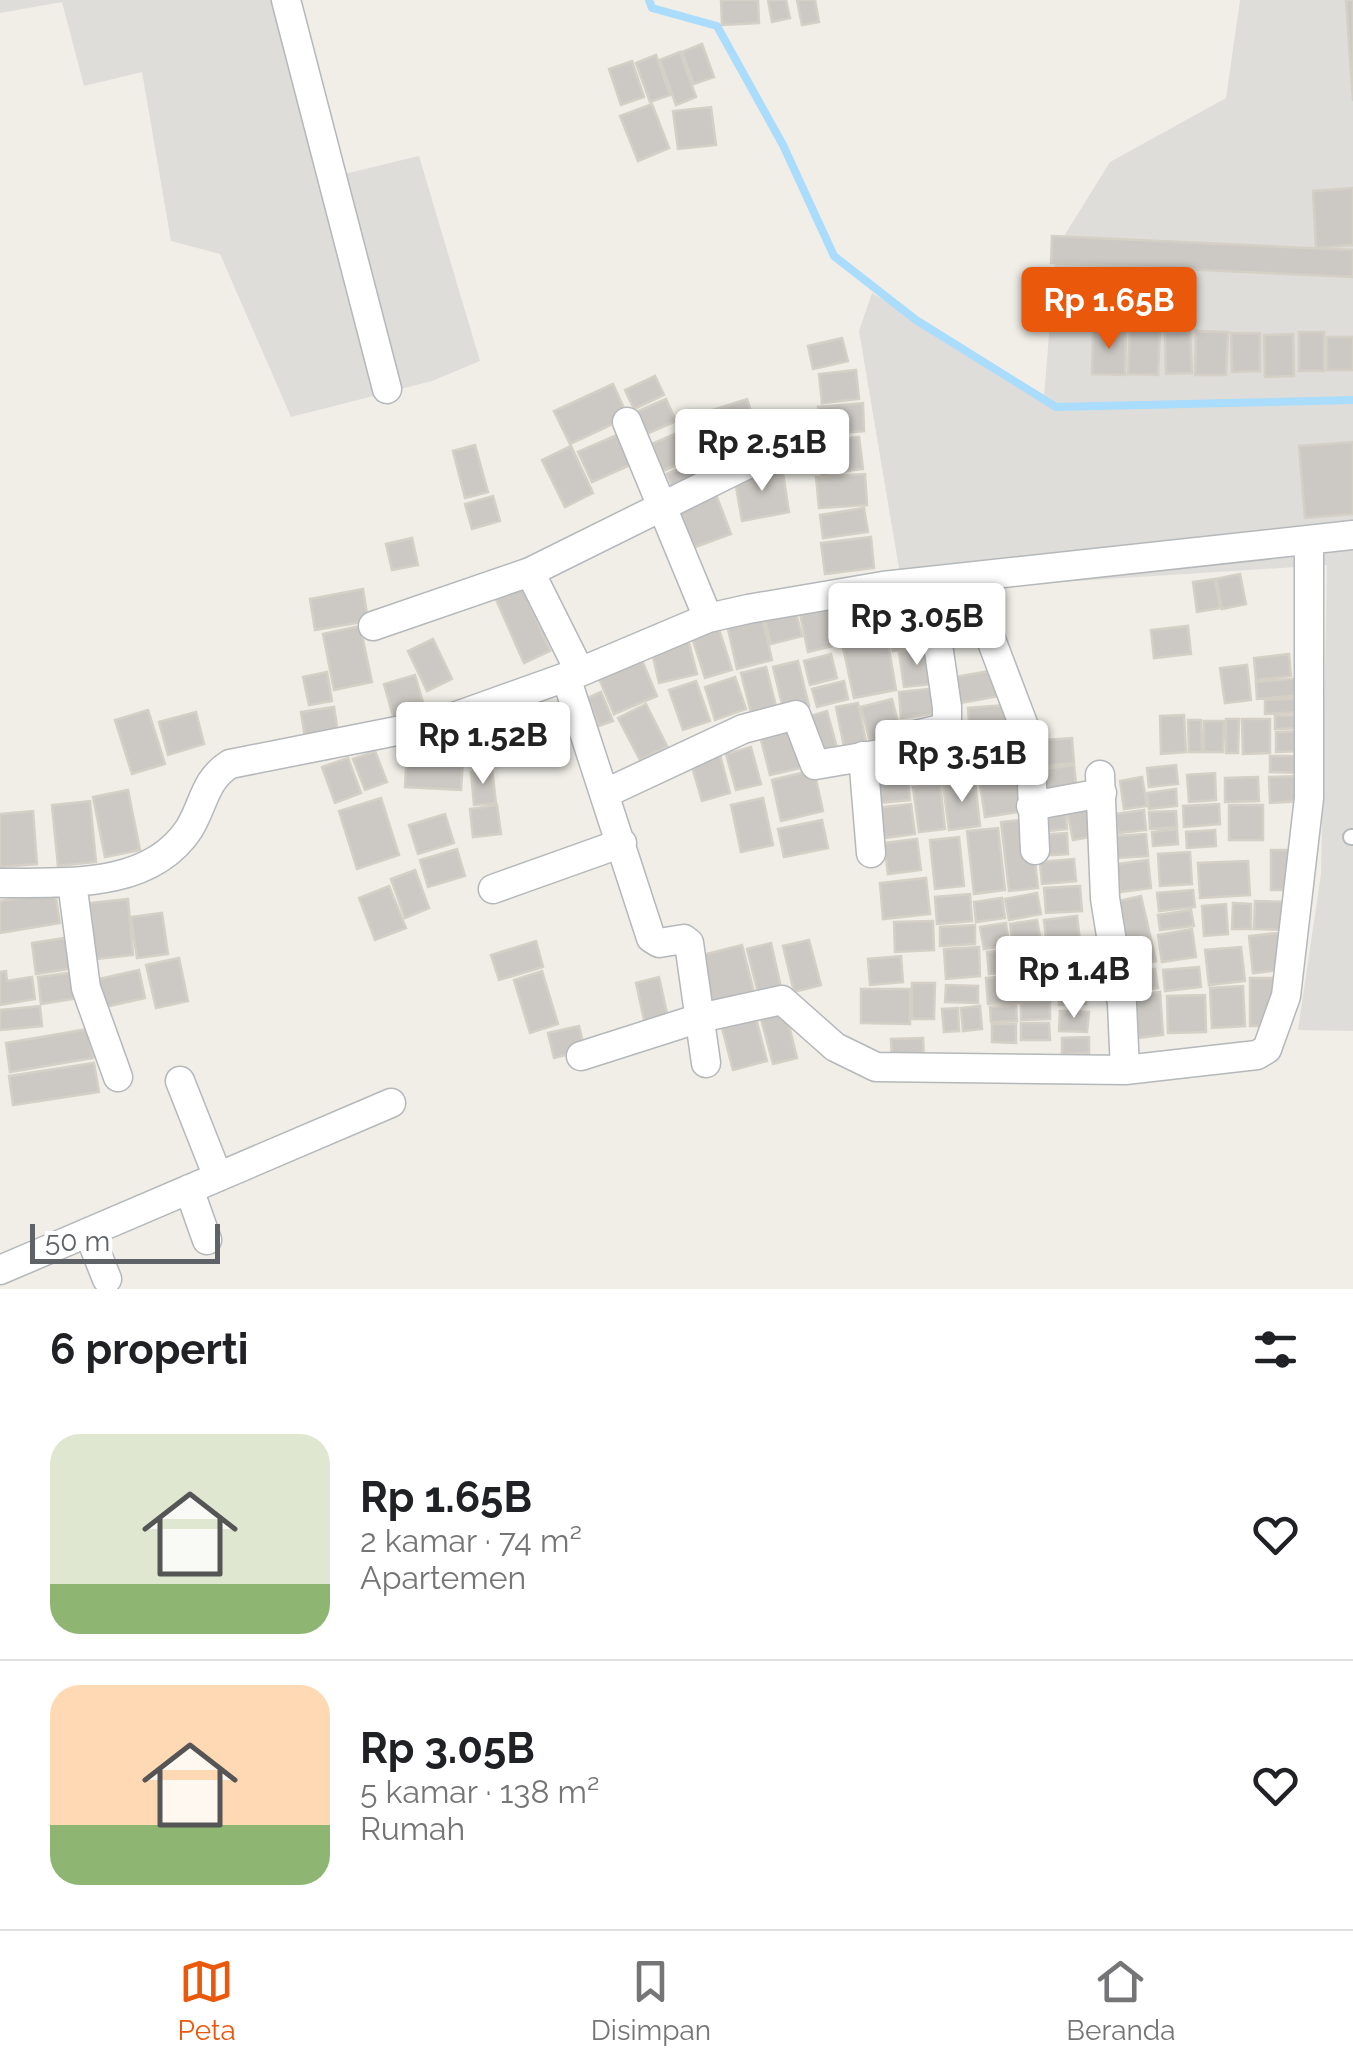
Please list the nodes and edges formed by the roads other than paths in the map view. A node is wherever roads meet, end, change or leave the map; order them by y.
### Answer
1 (286, 0) edge
2 (387, 389) dead end
3 (627, 422) dead end
4 (760, 458) dead end
5 (661, 509) junction
6 (1353, 535) edge
7 (1309, 541) junction
8 (530, 572) junction
9 (968, 579) junction
10 (929, 582) junction
11 (708, 618) junction
12 (373, 626) dead end
13 (573, 674) junction
14 (863, 756) junction
15 (606, 793) junction
16 (1031, 806) junction
17 (622, 843) junction
18 (1035, 850) dead end
19 (871, 853) dead end
20 (72, 882) junction
21 (0, 883) edge
22 (492, 889) dead end
23 (700, 1018) junction
24 (580, 1056) dead end
25 (706, 1063) dead end
26 (1125, 1070) junction
27 (118, 1077) dead end
28 (180, 1081) dead end
29 (391, 1103) dead end
30 (218, 1177) junction
31 (189, 1189) junction
32 (88, 1234) junction
33 (208, 1240) dead end
34 (0, 1270) edge
35 (107, 1279) dead end

1 - 2 street
3 - 5 street
4 - 5 street
5 - 8 street
5 - 11 street
6 - 7 street
7 - 9 street
7 - 26 street
8 - 12 street
8 - 13 street
9 - 10 street
9 - 16 street
10 - 11 street
10 - 14 street
11 - 13 street
13 - 15 street
13 - 20 street
14 - 15 street
14 - 19 street
15 - 17 street
16 - 18 street
16 - 26 street
17 - 22 street
17 - 23 street
20 - 21 street
20 - 27 street
23 - 24 street
23 - 25 street
23 - 26 street
28 - 30 street
29 - 30 street
30 - 31 street
31 - 32 street
31 - 33 street
32 - 34 street
32 - 35 street

